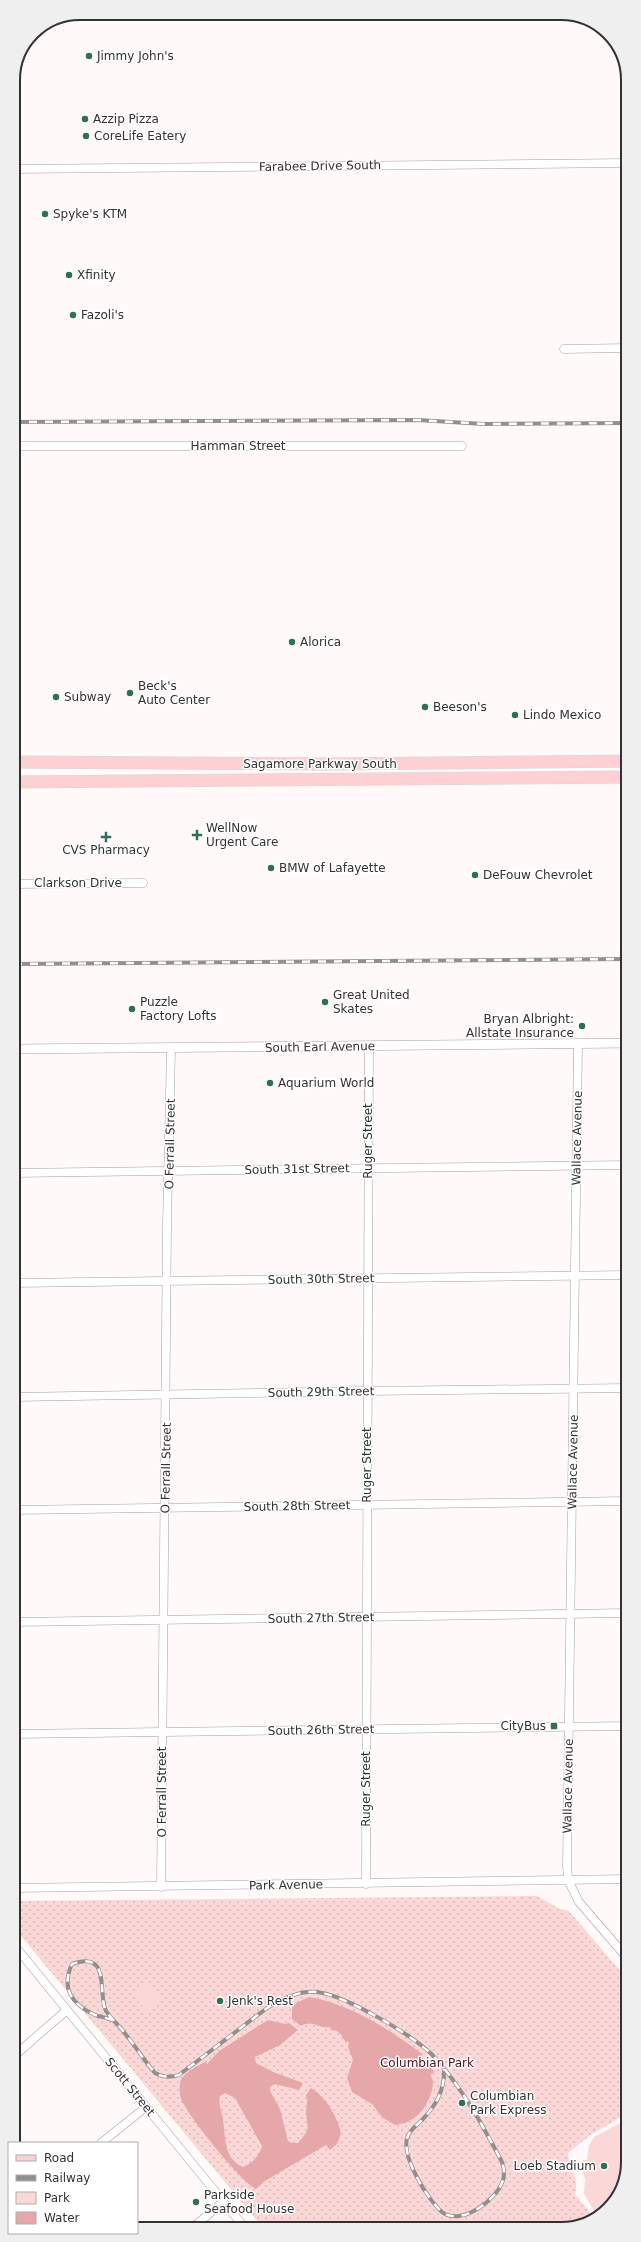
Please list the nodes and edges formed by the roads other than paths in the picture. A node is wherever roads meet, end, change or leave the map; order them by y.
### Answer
1 (621, 163) edge
2 (20, 169) edge
3 (621, 348) edge
4 (564, 349) dead end
5 (20, 446) edge
6 (462, 446) dead end
7 (621, 761) edge
8 (20, 762) edge
9 (621, 777) edge
10 (20, 782) edge
11 (143, 883) dead end
12 (20, 884) edge
13 (578, 1044) junction
14 (621, 1044) edge
15 (369, 1046) junction
16 (20, 1049) edge
17 (171, 1049) junction
18 (621, 1165) edge
19 (576, 1166) junction
20 (368, 1168) junction
21 (170, 1171) junction
22 (20, 1173) edge
23 (621, 1275) edge
24 (575, 1276) junction
25 (368, 1278) junction
26 (168, 1281) junction
27 (20, 1283) edge
28 (621, 1388) edge
29 (573, 1389) junction
30 (368, 1391) junction
31 (166, 1395) junction
32 (20, 1397) edge
33 (621, 1501) edge
34 (572, 1502) junction
35 (367, 1505) junction
36 (166, 1508) junction
37 (20, 1510) edge
38 (621, 1613) edge
39 (570, 1614) junction
40 (367, 1617) junction
41 (164, 1620) junction
42 (20, 1622) edge
43 (569, 1726) junction
44 (621, 1726) edge
45 (366, 1730) junction
46 (162, 1733) junction
47 (20, 1734) edge
48 (621, 1879) edge
49 (568, 1880) junction
50 (366, 1884) junction
51 (161, 1887) junction
52 (20, 1888) edge
53 (621, 1951) edge
54 (20, 1952) edge
55 (67, 2010) junction
56 (20, 2051) edge
57 (146, 2107) junction
58 (103, 2142) edge
59 (224, 2202) junction
60 (200, 2222) edge
61 (241, 2222) edge

1 - 2 street, Farabee Drive South
3 - 4 street
5 - 6 street, Hamman Street
7 - 8 main road, Sagamore Parkway South
9 - 10 main road, Sagamore Parkway South
11 - 12 street, Clarkson Drive
13 - 14 street, South Earl Avenue
13 - 15 street, South Earl Avenue
13 - 19 street, Wallace Avenue
15 - 17 street, South Earl Avenue
15 - 20 street, Ruger Street
16 - 17 street, South Earl Avenue
17 - 21 street, O Ferrall Street
18 - 19 street, South 31st Street
19 - 20 street, South 31st Street
19 - 24 street, Wallace Avenue
20 - 21 street, South 31st Street
20 - 25 street, Ruger Street
21 - 22 street, South 31st Street
21 - 26 street, O Ferrall Street
23 - 24 street, South 30th Street
24 - 25 street, South 30th Street
24 - 29 street, Wallace Avenue
25 - 26 street, South 30th Street
25 - 30 street, Ruger Street
26 - 27 street, South 30th Street
26 - 31 street, O Ferrall Street
28 - 29 street, South 29th Street
29 - 30 street, South 29th Street
29 - 34 street, Wallace Avenue
30 - 31 street, South 29th Street
30 - 35 street, Ruger Street
31 - 32 street, South 29th Street
31 - 36 street, O Ferrall Street
33 - 34 street, South 28th Street
34 - 35 street, South 28th Street
34 - 39 street, Wallace Avenue
35 - 36 street, South 28th Street
35 - 40 street, Ruger Street
36 - 37 street, South 28th Street
36 - 41 street, O Ferrall Street
38 - 39 street, South 27th Street
39 - 40 street, South 27th Street
39 - 43 street, Wallace Avenue
40 - 41 street, South 27th Street
40 - 45 street, Ruger Street
41 - 42 street, South 27th Street
41 - 46 street, O Ferrall Street
43 - 44 street, South 26th Street
43 - 45 street, South 26th Street
43 - 49 street, Wallace Avenue
45 - 46 street, South 26th Street
45 - 50 street, Ruger Street
46 - 47 street, South 26th Street
46 - 51 street, O Ferrall Street
48 - 49 street
49 - 50 street, Park Avenue
49 - 53 street, Wallace Avenue
50 - 51 street, Park Avenue
51 - 52 street, Park Avenue
54 - 55 street, Scott Street
55 - 56 street
55 - 57 street, Scott Street
57 - 58 street
57 - 59 street, Scott Street
59 - 60 street
59 - 61 street, Scott Street

